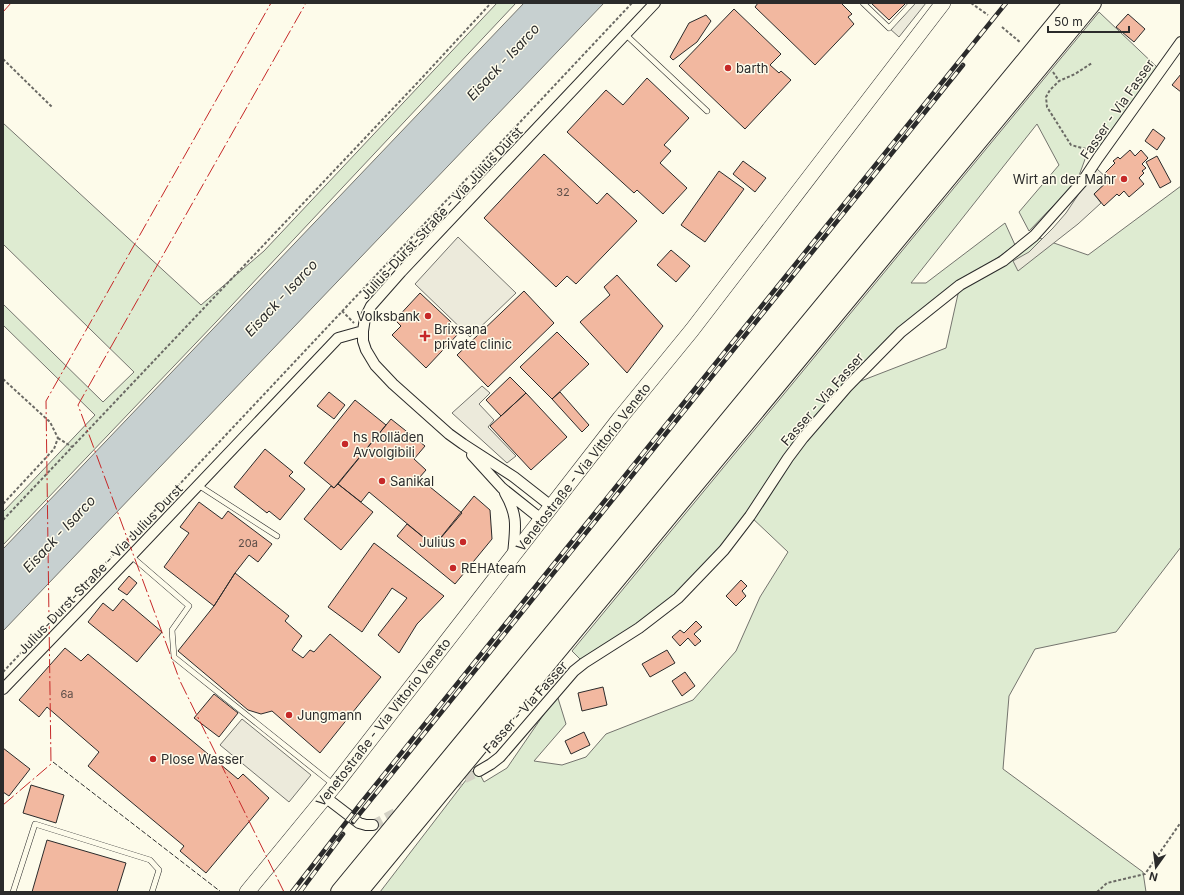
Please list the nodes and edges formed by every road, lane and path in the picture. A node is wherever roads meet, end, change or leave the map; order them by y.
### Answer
1 (491, 3) edge
2 (632, 3) edge
3 (655, 3) edge
4 (863, 3) edge
5 (912, 3) edge
6 (943, 3) edge
7 (971, 3) edge
8 (1073, 3) edge
9 (1092, 3) edge
10 (988, 15) dead end
11 (1002, 27) dead end
12 (625, 34) junction
13 (1181, 42) edge
14 (1025, 46) dead end
15 (3, 59) edge
16 (1092, 62) dead end
17 (1052, 70) dead end
18 (1059, 81) junction
19 (52, 107) dead end
20 (707, 111) dead end
21 (1098, 158) junction
22 (342, 311) junction
23 (363, 331) junction
24 (3, 379) edge
25 (58, 438) junction
26 (463, 444) junction
27 (72, 447) junction
28 (198, 485) junction
29 (502, 488) junction
30 (3, 504) edge
31 (551, 506) junction
32 (541, 519) junction
33 (3, 520) edge
34 (277, 536) dead end
35 (131, 556) junction
36 (513, 556) junction
37 (3, 672) edge
38 (3, 689) edge
39 (479, 771) tunnel mouth
40 (334, 785) junction
41 (325, 797) junction
42 (1181, 822) edge
43 (373, 825) tunnel mouth
44 (13, 892) edge
45 (152, 892) edge
46 (247, 892) edge
47 (340, 892) edge
48 (358, 892) edge
49 (1097, 892) edge

1 - 27 path
2 - 22 path
3 - 12 street, Julius-Durst-Straße - Via Julius Durst
4 - 5 lane
6 - 31 main road, Venetostraße - Via Vittorio Veneto
7 - 10 path
8 - 47 highway
9 - 48 highway
11 - 14 path
12 - 20 lane
12 - 23 street, Julius-Durst-Straße - Via Julius Durst
13 - 21 street, Fasser - Via Fasser
15 - 19 path
16 - 18 path
17 - 18 path
18 - 21 path
21 - 39 street, Fasser - Via Fasser
22 - 23 path
22 - 37 path
23 - 26 street
23 - 28 street, Julius-Durst-Straße - Via Julius Durst
24 - 25 path
25 - 27 path
25 - 30 path
26 - 29 street
26 - 31 street
27 - 33 path
28 - 34 lane, Julius-Durst-Straße - Via Julius Durst
28 - 35 street, Julius-Durst-Straße - Via Julius Durst
29 - 32 street
29 - 36 street
31 - 32 main road, Venetostraße - Via Vittorio Veneto
32 - 36 main road, Venetostraße - Via Vittorio Veneto
35 - 38 street, Julius-Durst-Straße - Via Julius Durst
35 - 40 lane
36 - 40 main road, Venetostraße - Via Vittorio Veneto
40 - 41 main road, Venetostraße - Via Vittorio Veneto
41 - 43 street
41 - 46 main road, Venetostraße - Via Vittorio Veneto
42 - 49 path
44 - 45 lane

